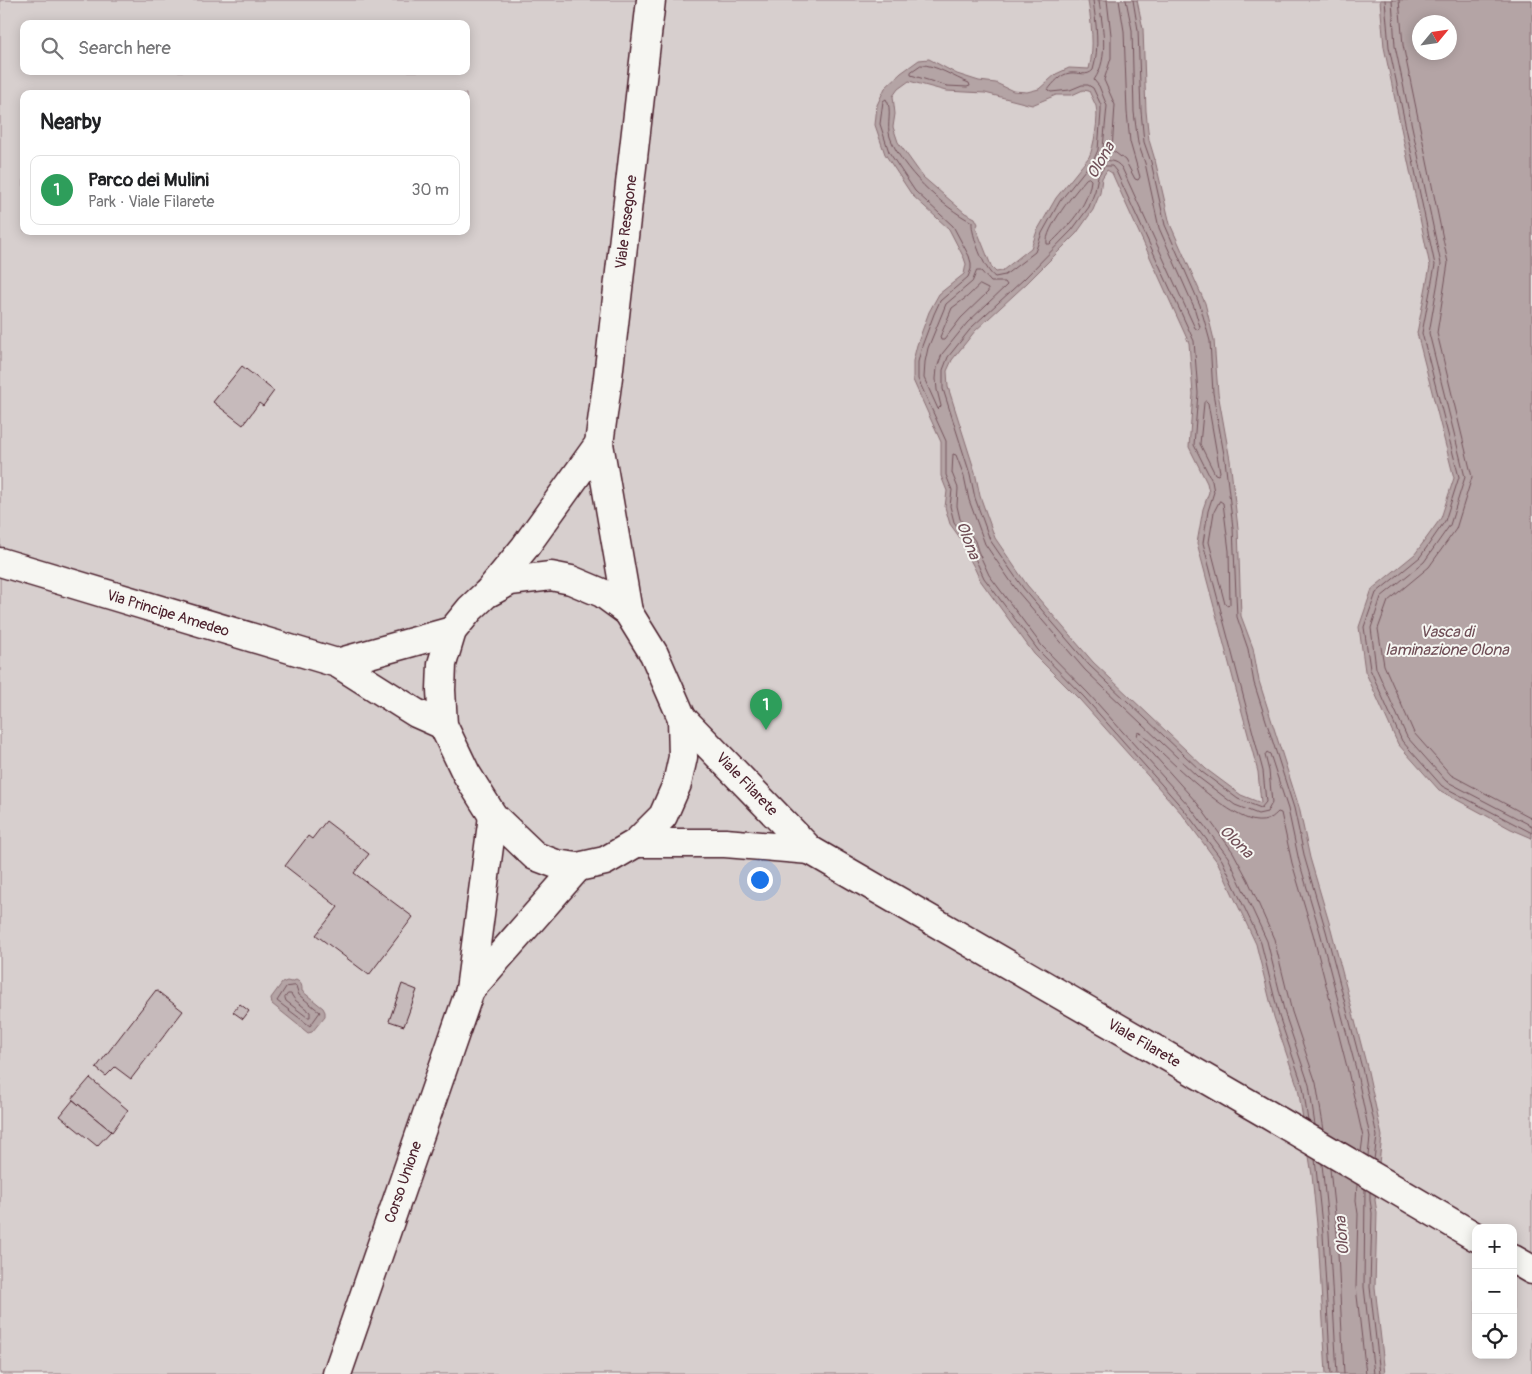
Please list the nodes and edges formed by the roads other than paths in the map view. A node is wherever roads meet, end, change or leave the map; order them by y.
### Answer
1 (651, 0) edge
2 (598, 444) junction
3 (0, 562) edge
4 (486, 594) junction
5 (628, 612) junction
6 (452, 631) junction
7 (337, 663) junction
8 (682, 718) junction
9 (443, 725) junction
10 (493, 816) junction
11 (636, 843) junction
12 (810, 850) junction
13 (578, 867) junction
14 (470, 990) junction
15 (1472, 1235) edge
16 (1517, 1261) edge
17 (1532, 1270) edge
18 (337, 1374) edge

1 - 2 street, Viale Resegone
2 - 4 street, Viale Resegone
2 - 5 street, Viale Resegone
3 - 7 street, Via Principe Amedeo
4 - 5 street
4 - 6 street
5 - 8 street
6 - 7 street
6 - 9 street
7 - 9 street, Via Principe Amedeo
8 - 11 street
8 - 12 street, Viale Filarete
9 - 10 street
10 - 13 street
10 - 14 street, Corso Unione
11 - 12 street, Viale Filarete
11 - 13 street
12 - 15 street, Viale Filarete
13 - 14 street, Corso Unione
14 - 18 street, Corso Unione
16 - 17 street

